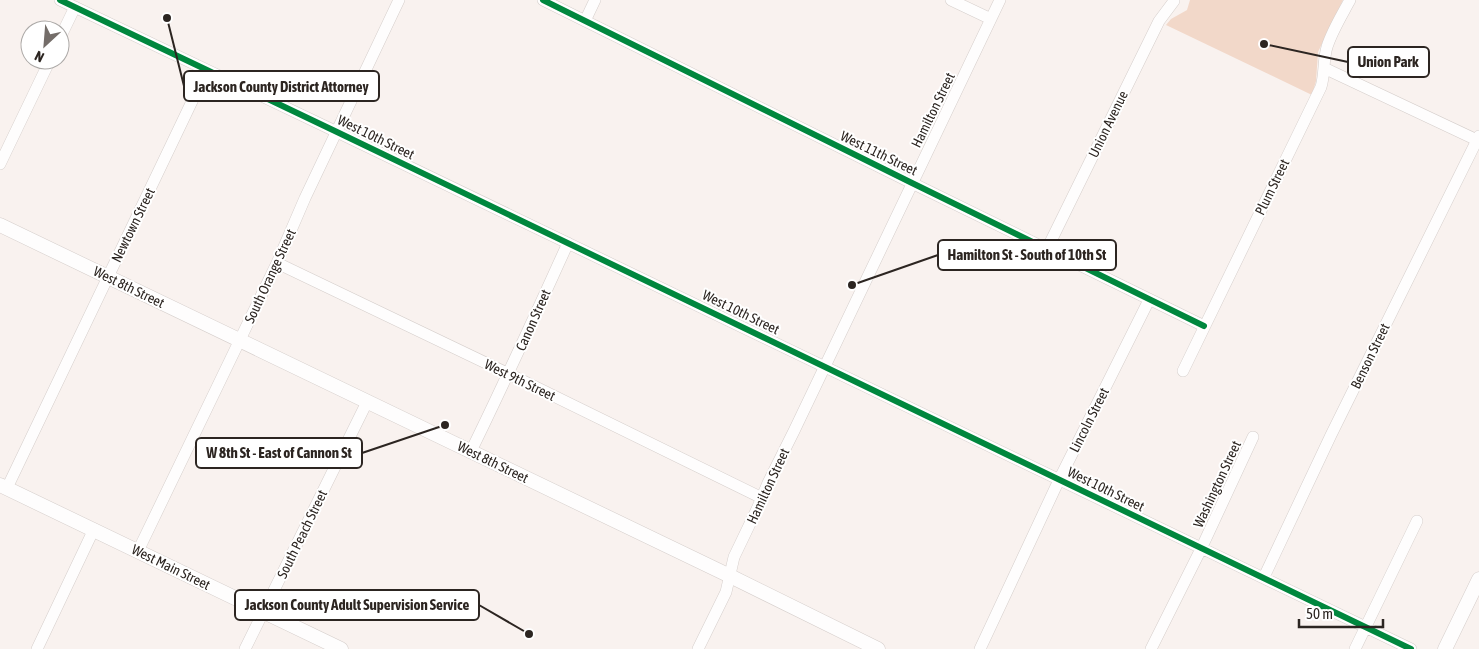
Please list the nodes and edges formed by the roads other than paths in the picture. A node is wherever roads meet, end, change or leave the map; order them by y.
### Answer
1 (60, 0) edge
2 (399, 0) edge
3 (543, 0) edge
4 (596, 0) edge
5 (952, 0) edge
6 (1000, 0) edge
7 (1350, 0) edge
8 (1174, 2) dead end
9 (75, 7) junction
10 (991, 19) junction
11 (69, 20) edge
12 (586, 21) junction
13 (1324, 68) junction
14 (45, 70) edge
15 (207, 70) junction
16 (337, 132) junction
17 (1478, 139) edge
18 (0, 164) edge
19 (912, 183) junction
20 (0, 225) edge
21 (568, 244) junction
22 (1047, 249) junction
23 (277, 263) junction
24 (108, 277) junction
25 (1149, 300) junction
26 (1204, 326) junction
27 (240, 340) junction
28 (825, 366) junction
29 (1183, 370) dead end
30 (509, 374) junction
31 (367, 402) junction
32 (1253, 437) dead end
33 (471, 451) junction
34 (1059, 480) junction
35 (3, 486) edge
36 (762, 498) junction
37 (1417, 522) dead end
38 (94, 529) junction
39 (1201, 548) junction
40 (138, 551) junction
41 (730, 576) junction
42 (1264, 578) junction
43 (1479, 579) edge
44 (263, 611) junction
45 (1366, 627) junction
46 (37, 649) edge
47 (245, 649) edge
48 (341, 649) edge
49 (698, 649) edge
50 (878, 649) edge
51 (980, 649) edge
52 (1151, 649) edge
53 (1355, 649) edge
54 (1411, 649) edge
55 (1445, 649) edge

1 - 9 street, West 10th Street
2 - 16 street, South Orange Street
3 - 12 street, West 11th Street
4 - 12 street
5 - 10 street
6 - 10 street, Hamilton Street
7 - 13 street, Plum Street
8 - 22 street, Union Avenue
9 - 11 street
9 - 15 street, West 10th Street
10 - 19 street, Hamilton Street
12 - 19 street, West 11th Street
13 - 17 street
13 - 26 street, Plum Street
14 - 18 street
15 - 16 street, West 10th Street
15 - 24 street, Newtown Street
16 - 21 street, West 10th Street
16 - 23 street, South Orange Street
17 - 42 street, Benson Street
19 - 22 street, West 11th Street
19 - 28 street, Hamilton Street
20 - 24 main road, West 8th Street
21 - 28 street, West 10th Street
21 - 30 street, Canon Street
22 - 25 street, West 11th Street
23 - 27 street, South Orange Street
23 - 30 street, West 9th Street
24 - 27 main road, West 8th Street
24 - 35 street, Newtown Street
25 - 26 street, West 11th Street
25 - 34 street, Lincoln Street
26 - 29 street, Plum Street
27 - 31 main road, West 8th Street
27 - 40 street, South Orange Street
28 - 34 street, West 10th Street
28 - 36 street, Hamilton Street
30 - 33 street, Canon Street
30 - 36 street, West 9th Street
31 - 33 main road, West 8th Street
31 - 44 street, South Peach Street
32 - 39 street, Washington Street
33 - 41 main road, West 8th Street
34 - 39 street, West 10th Street
34 - 51 street, Lincoln Street
35 - 38 main road, West Main Street
36 - 41 street, Hamilton Street
37 - 45 street
38 - 40 main road, West Main Street
38 - 46 street
39 - 42 street, West 10th Street
39 - 52 street, Washington Street
40 - 44 main road, West Main Street
41 - 49 street, Hamilton Street
41 - 50 main road, West 8th Street
42 - 45 street, West 10th Street
43 - 55 main road
44 - 47 street, South Peach Street
44 - 48 main road, West Main Street
45 - 53 street
45 - 54 street, West 10th Street

